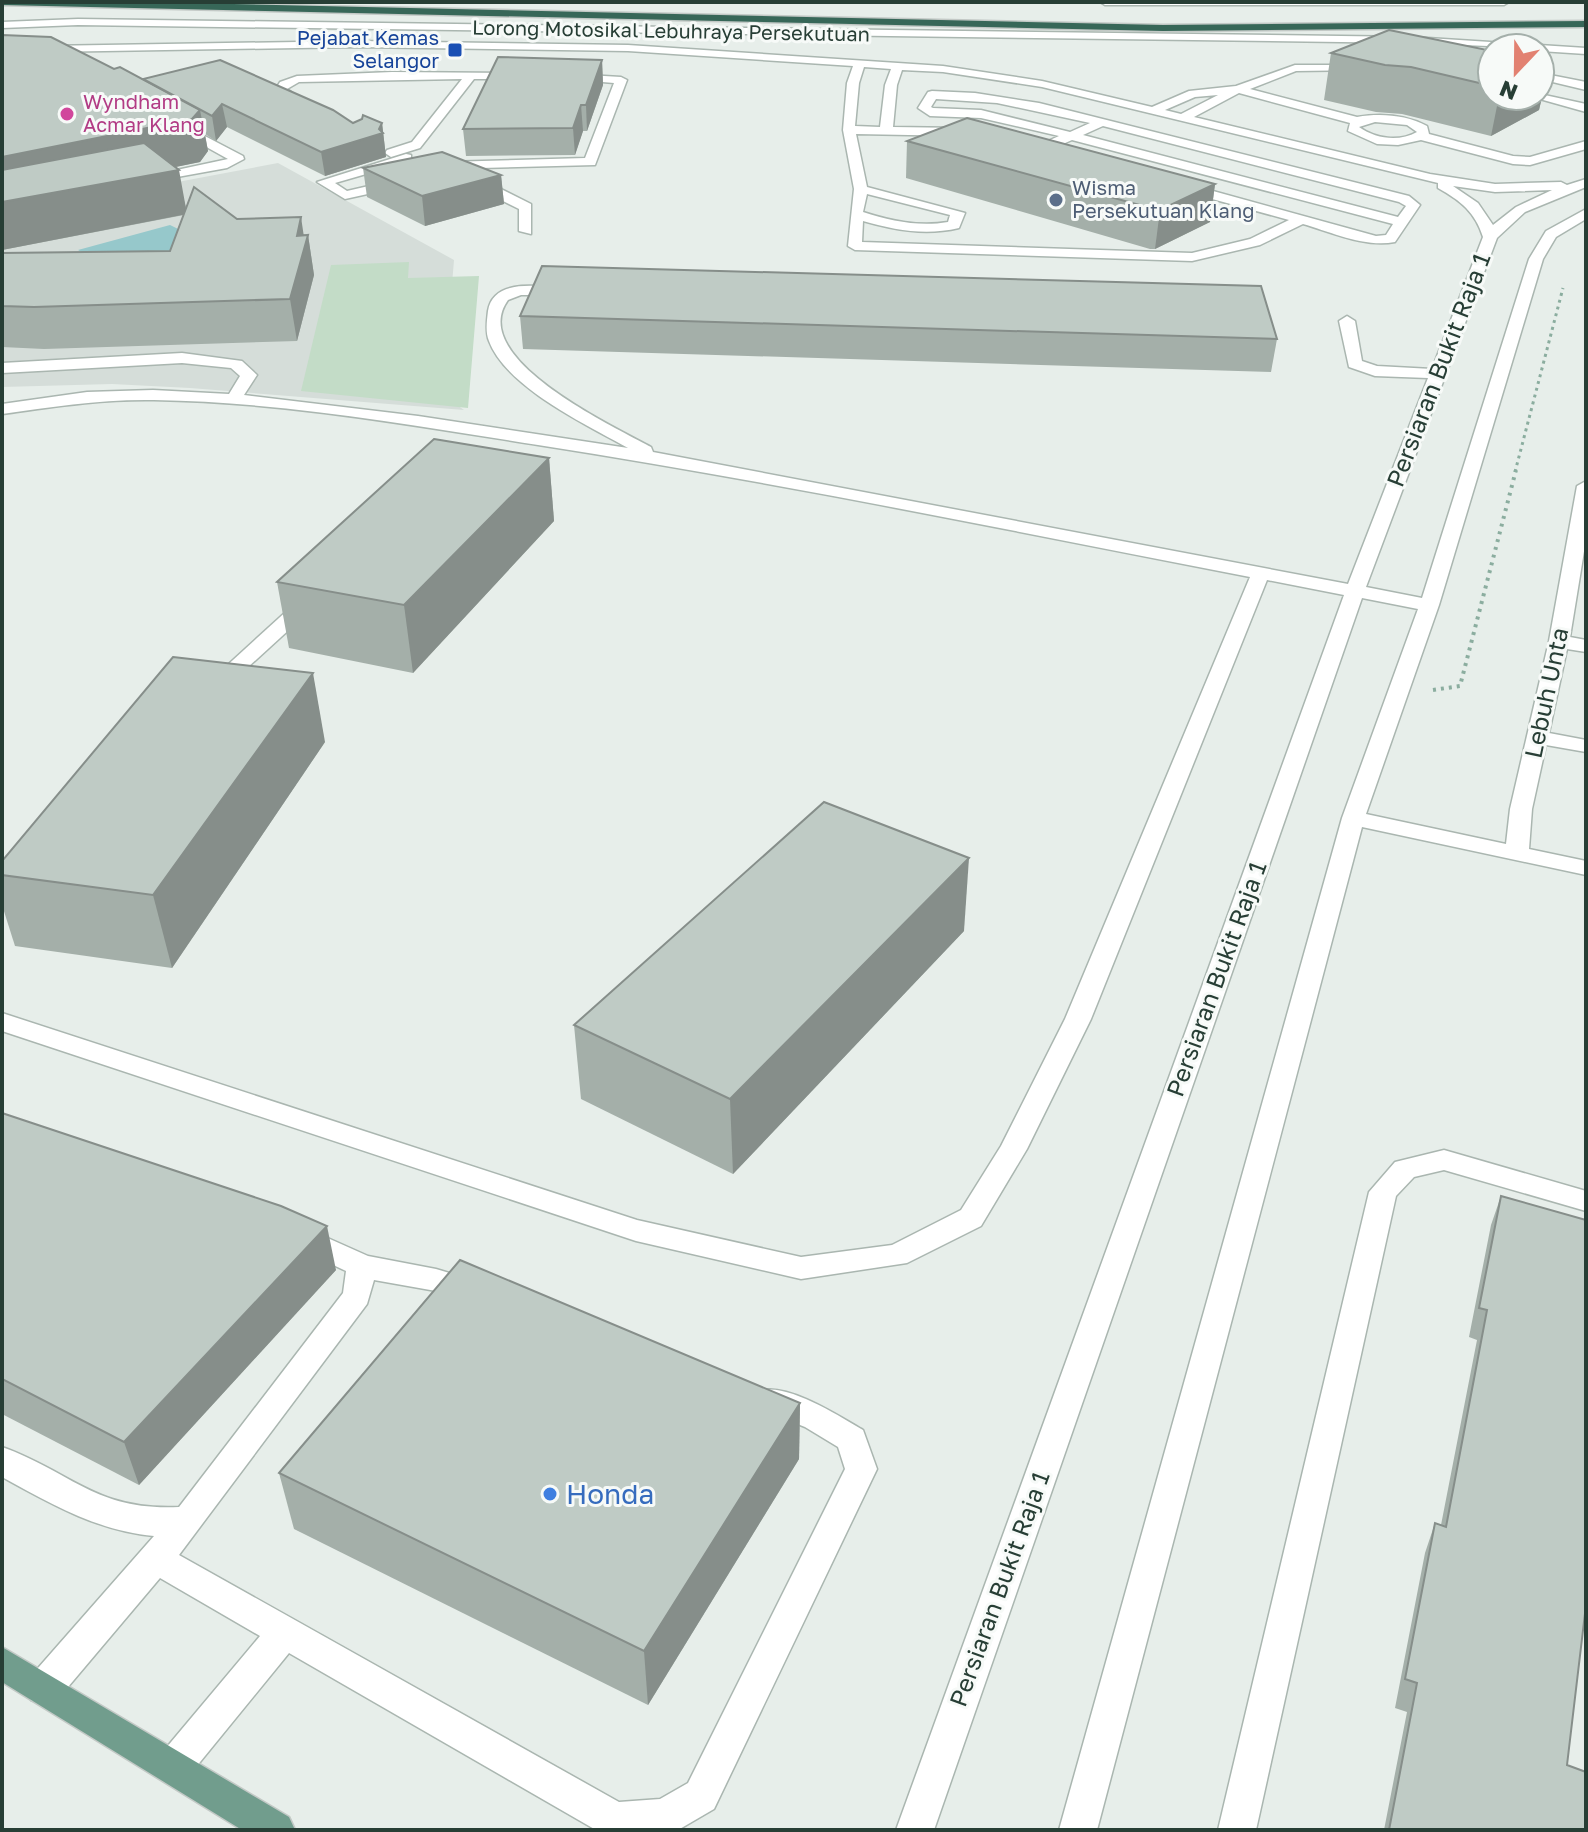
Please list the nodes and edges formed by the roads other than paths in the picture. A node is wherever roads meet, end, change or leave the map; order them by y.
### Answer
1 (2, 2) edge
2 (557, 2) edge
3 (1105, 2) edge
4 (1504, 2) edge
5 (784, 7) dead end
6 (799, 7) dead end
7 (815, 7) dead end
8 (311, 9) junction
9 (1586, 11) edge
10 (1094, 13) dead end
11 (1248, 15) dead end
12 (1292, 15) dead end
13 (1307, 15) dead end
14 (1351, 15) dead end
15 (236, 16) junction
16 (2, 17) edge
17 (1586, 24) edge
18 (2, 25) edge
19 (294, 25) junction
20 (1393, 28) junction
21 (3, 35) edge
22 (245, 39) junction
23 (1340, 39) junction
24 (357, 44) junction
25 (87, 48) junction
26 (628, 48) junction
27 (29, 49) junction
28 (1586, 51) edge
29 (155, 57) dead end
30 (293, 59) dead end
31 (401, 60) dead end
32 (619, 61) dead end
33 (860, 63) junction
34 (898, 66) junction
35 (1375, 68) edge
36 (392, 75) junction
37 (470, 76) junction
38 (531, 76) edge
39 (562, 77) edge
40 (1556, 79) edge
41 (1586, 86) edge
42 (1238, 89) junction
43 (1556, 101) edge
44 (1586, 108) edge
45 (1153, 111) junction
46 (316, 114) edge
47 (160, 117) edge
48 (1183, 118) junction
49 (1357, 121) junction
50 (1102, 122) junction
51 (849, 130) junction
52 (886, 131) junction
53 (976, 135) edge
54 (1073, 136) junction
55 (1421, 136) junction
56 (1586, 145) edge
57 (373, 147) edge
58 (391, 153) junction
59 (1073, 156) edge
60 (1267, 165) junction
61 (430, 177) junction
62 (1430, 178) junction
63 (1234, 179) junction
64 (137, 183) edge
65 (1584, 184) edge
66 (1177, 185) edge
67 (861, 189) junction
68 (1206, 193) junction
69 (1586, 213) edge
70 (856, 214) junction
71 (1302, 219) junction
72 (1401, 222) junction
73 (526, 231) dead end
74 (1490, 237) junction
75 (582, 293) edge
76 (1347, 321) dead end
77 (2, 368) edge
78 (1437, 374) junction
79 (234, 399) junction
80 (2, 409) edge
81 (494, 432) junction
82 (473, 451) edge
83 (657, 458) junction
84 (1586, 486) edge
85 (1261, 572) junction
86 (320, 591) edge
87 (1355, 591) junction
88 (1429, 605) junction
89 (1559, 641) junction
90 (1586, 646) edge
91 (202, 698) edge
92 (1538, 737) junction
93 (1586, 746) edge
94 (1353, 818) junction
95 (1517, 853) junction
96 (1586, 868) edge
97 (2, 1022) edge
98 (1586, 1201) edge
99 (272, 1228) edge
100 (362, 1266) junction
101 (495, 1297) edge
102 (743, 1390) edge
103 (2, 1461) edge
104 (188, 1521) junction
105 (156, 1559) junction
106 (285, 1632) junction
107 (2, 1663) edge
108 (44, 1688) junction
109 (174, 1766) junction
110 (276, 1830) edge
111 (915, 1830) edge
112 (1078, 1830) edge
113 (1237, 1830) edge

1 - 8 highway
2 - 5 highway
3 - 4 street
6 - 7 highway
8 - 15 highway
8 - 20 highway
9 - 14 highway
10 - 11 highway
12 - 13 highway
15 - 16 highway
15 - 19 street
17 - 20 highway
18 - 19 street, Lorong Motosikal Lebuhraya Persekutuan
19 - 23 street, Lorong Motosikal Lebuhraya Persekutuan
20 - 23 street, Lorong Motosikal Lebuhraya Persekutuan
21 - 22 street
22 - 24 street
22 - 27 street
23 - 28 street, Lorong Motosikal Lebuhraya Persekutuan
24 - 25 street
24 - 26 street
25 - 27 street
25 - 27 street
26 - 32 street
26 - 33 street
29 - 30 street
31 - 36 street
33 - 34 street
33 - 51 street
34 - 45 street
34 - 52 street
35 - 42 street
36 - 37 street
36 - 46 street
37 - 38 street
37 - 58 street
39 - 61 street
40 - 41 street
42 - 45 street
42 - 48 street
42 - 49 street
43 - 44 street
45 - 48 street
47 - 64 street
48 - 62 street
49 - 55 street
49 - 55 street
50 - 54 street
50 - 54 street
50 - 60 street
51 - 52 street
51 - 67 street
52 - 53 street
54 - 59 street
54 - 63 street
55 - 56 street
57 - 58 street
58 - 61 street
60 - 63 street
60 - 72 street
61 - 73 street
62 - 65 street
62 - 74 street
63 - 68 street
63 - 72 street
65 - 74 street, Persiaran Bukit Raja 1
66 - 68 street
67 - 70 street
67 - 70 street
68 - 71 street
69 - 88 street
70 - 71 street
71 - 72 street
74 - 78 street, Persiaran Bukit Raja 1
75 - 83 street
76 - 78 street
77 - 79 street
78 - 87 street, Persiaran Bukit Raja 1
79 - 80 street
79 - 81 street
81 - 82 street
81 - 83 street
83 - 85 street
84 - 89 street, Lebuh Unta
85 - 87 street
85 - 97 street
86 - 91 street
87 - 88 street
87 - 111 street, Persiaran Bukit Raja 1
88 - 94 street
89 - 90 street
89 - 92 street, Lebuh Unta
92 - 93 street
92 - 95 street, Lebuh Unta
94 - 95 street
94 - 112 street
95 - 96 street
98 - 113 street
99 - 100 street
100 - 101 street
100 - 104 street
102 - 106 street
103 - 104 street
104 - 105 street
105 - 106 street
105 - 108 street
106 - 109 street
107 - 108 main road
108 - 109 main road
109 - 110 main road

